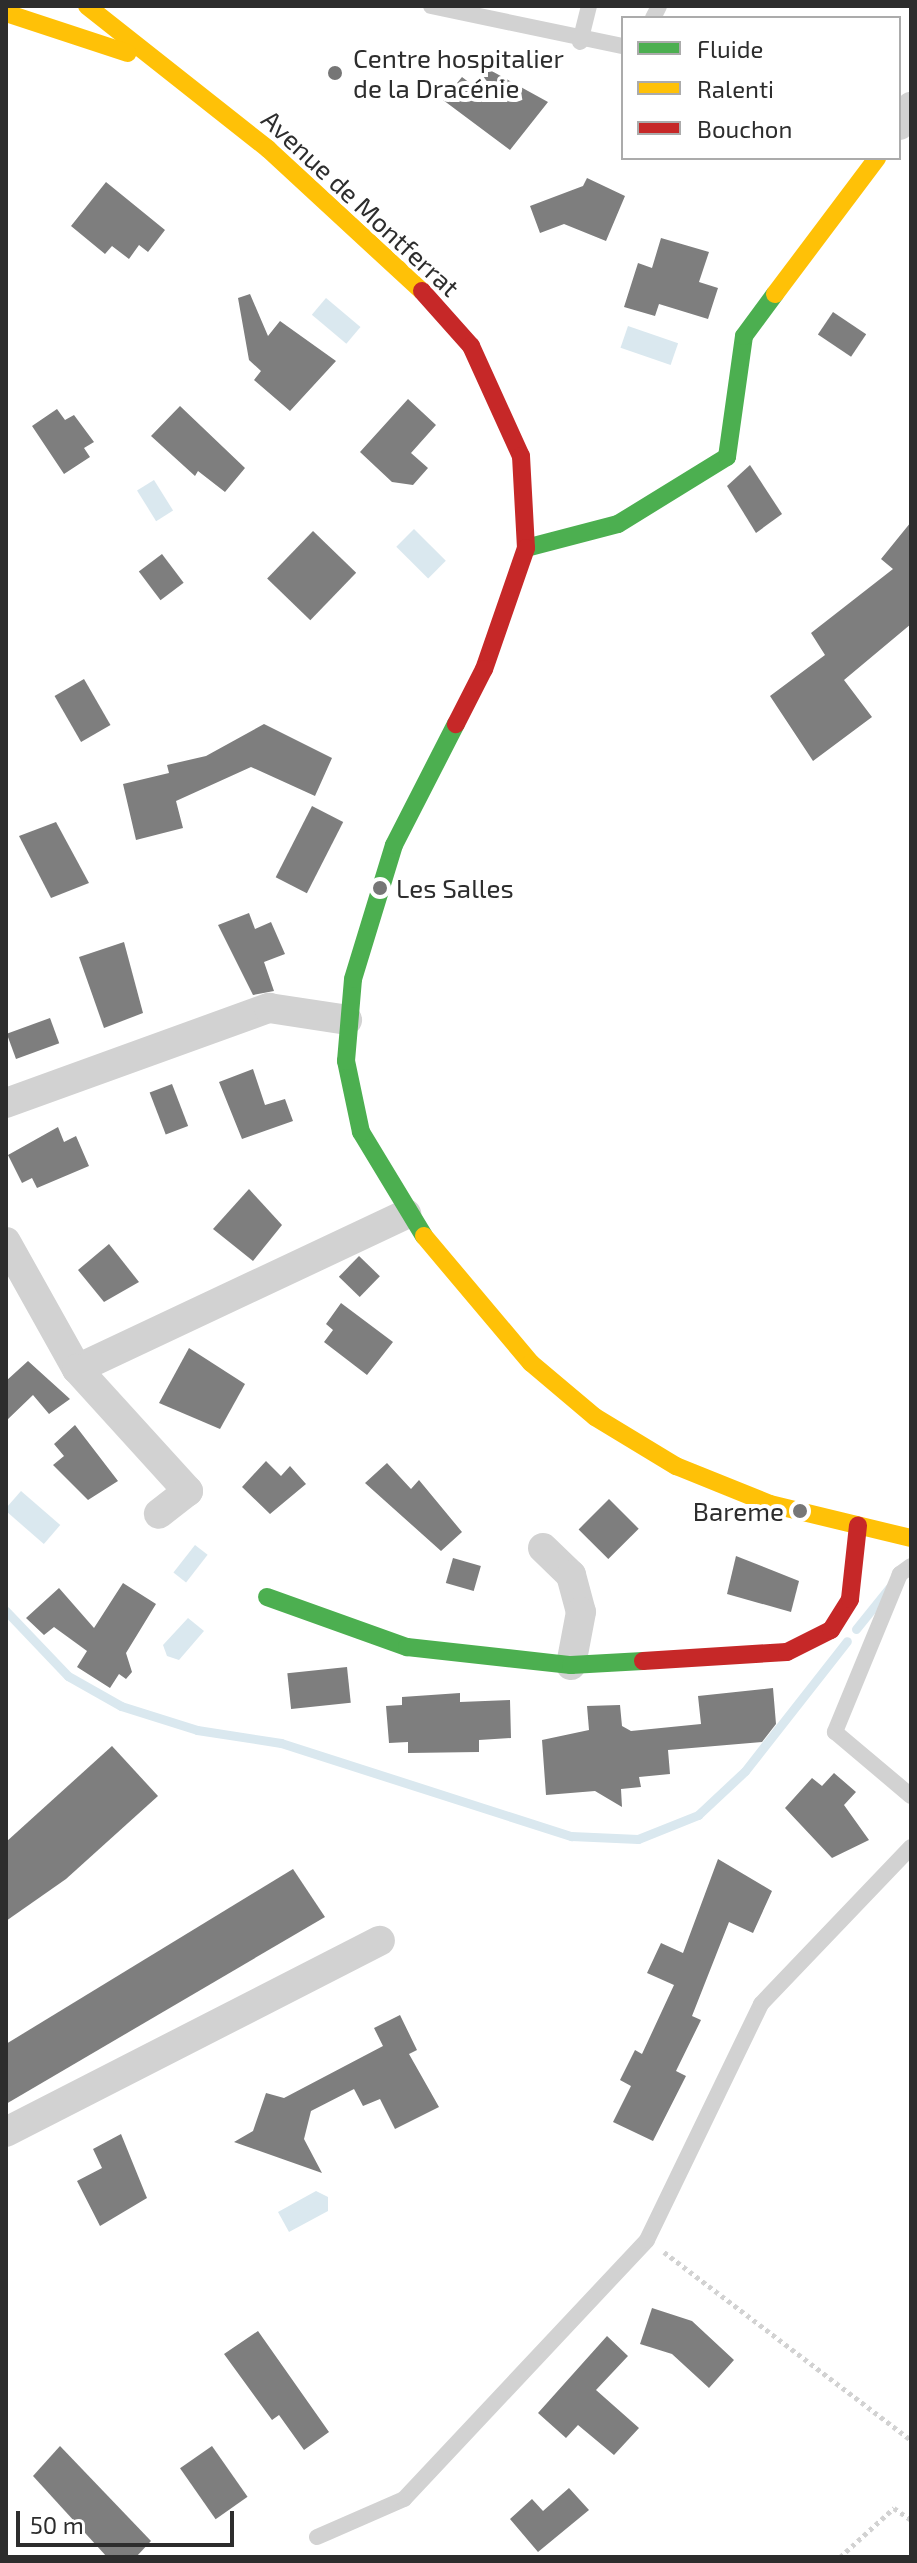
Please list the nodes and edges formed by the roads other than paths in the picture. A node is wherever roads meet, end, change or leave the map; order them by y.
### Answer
1 (87, 6) edge
2 (431, 6) edge
3 (589, 6) edge
4 (6, 13) edge
5 (580, 42) junction
6 (621, 46) edge
7 (165, 66) junction
8 (876, 160) edge
9 (526, 548) junction
10 (347, 1020) junction
11 (6, 1103) edge
12 (406, 1214) junction
13 (6, 1242) edge
14 (77, 1369) junction
15 (159, 1514) dead end
16 (858, 1525) junction
17 (911, 1538) edge
18 (543, 1548) dead end
19 (911, 1566) edge
20 (267, 1597) dead end
21 (571, 1665) junction
22 (911, 1796) edge
23 (911, 1847) edge
24 (380, 1941) dead end
25 (6, 2132) edge
26 (317, 2537) dead end

1 - 7 street, Avenue de Montferrat
2 - 5 lane
3 - 5 lane
4 - 7 street
5 - 6 lane
7 - 9 street, Avenue de Montferrat
8 - 9 street
9 - 10 street, Avenue de Montferrat
10 - 11 street
10 - 12 street, Avenue de Montferrat
12 - 14 street
12 - 16 street, Avenue de Montferrat
13 - 14 street
14 - 15 street
16 - 17 street, Avenue de Montferrat
16 - 21 street
18 - 21 street
19 - 22 lane
20 - 21 street
23 - 26 lane
24 - 25 street

